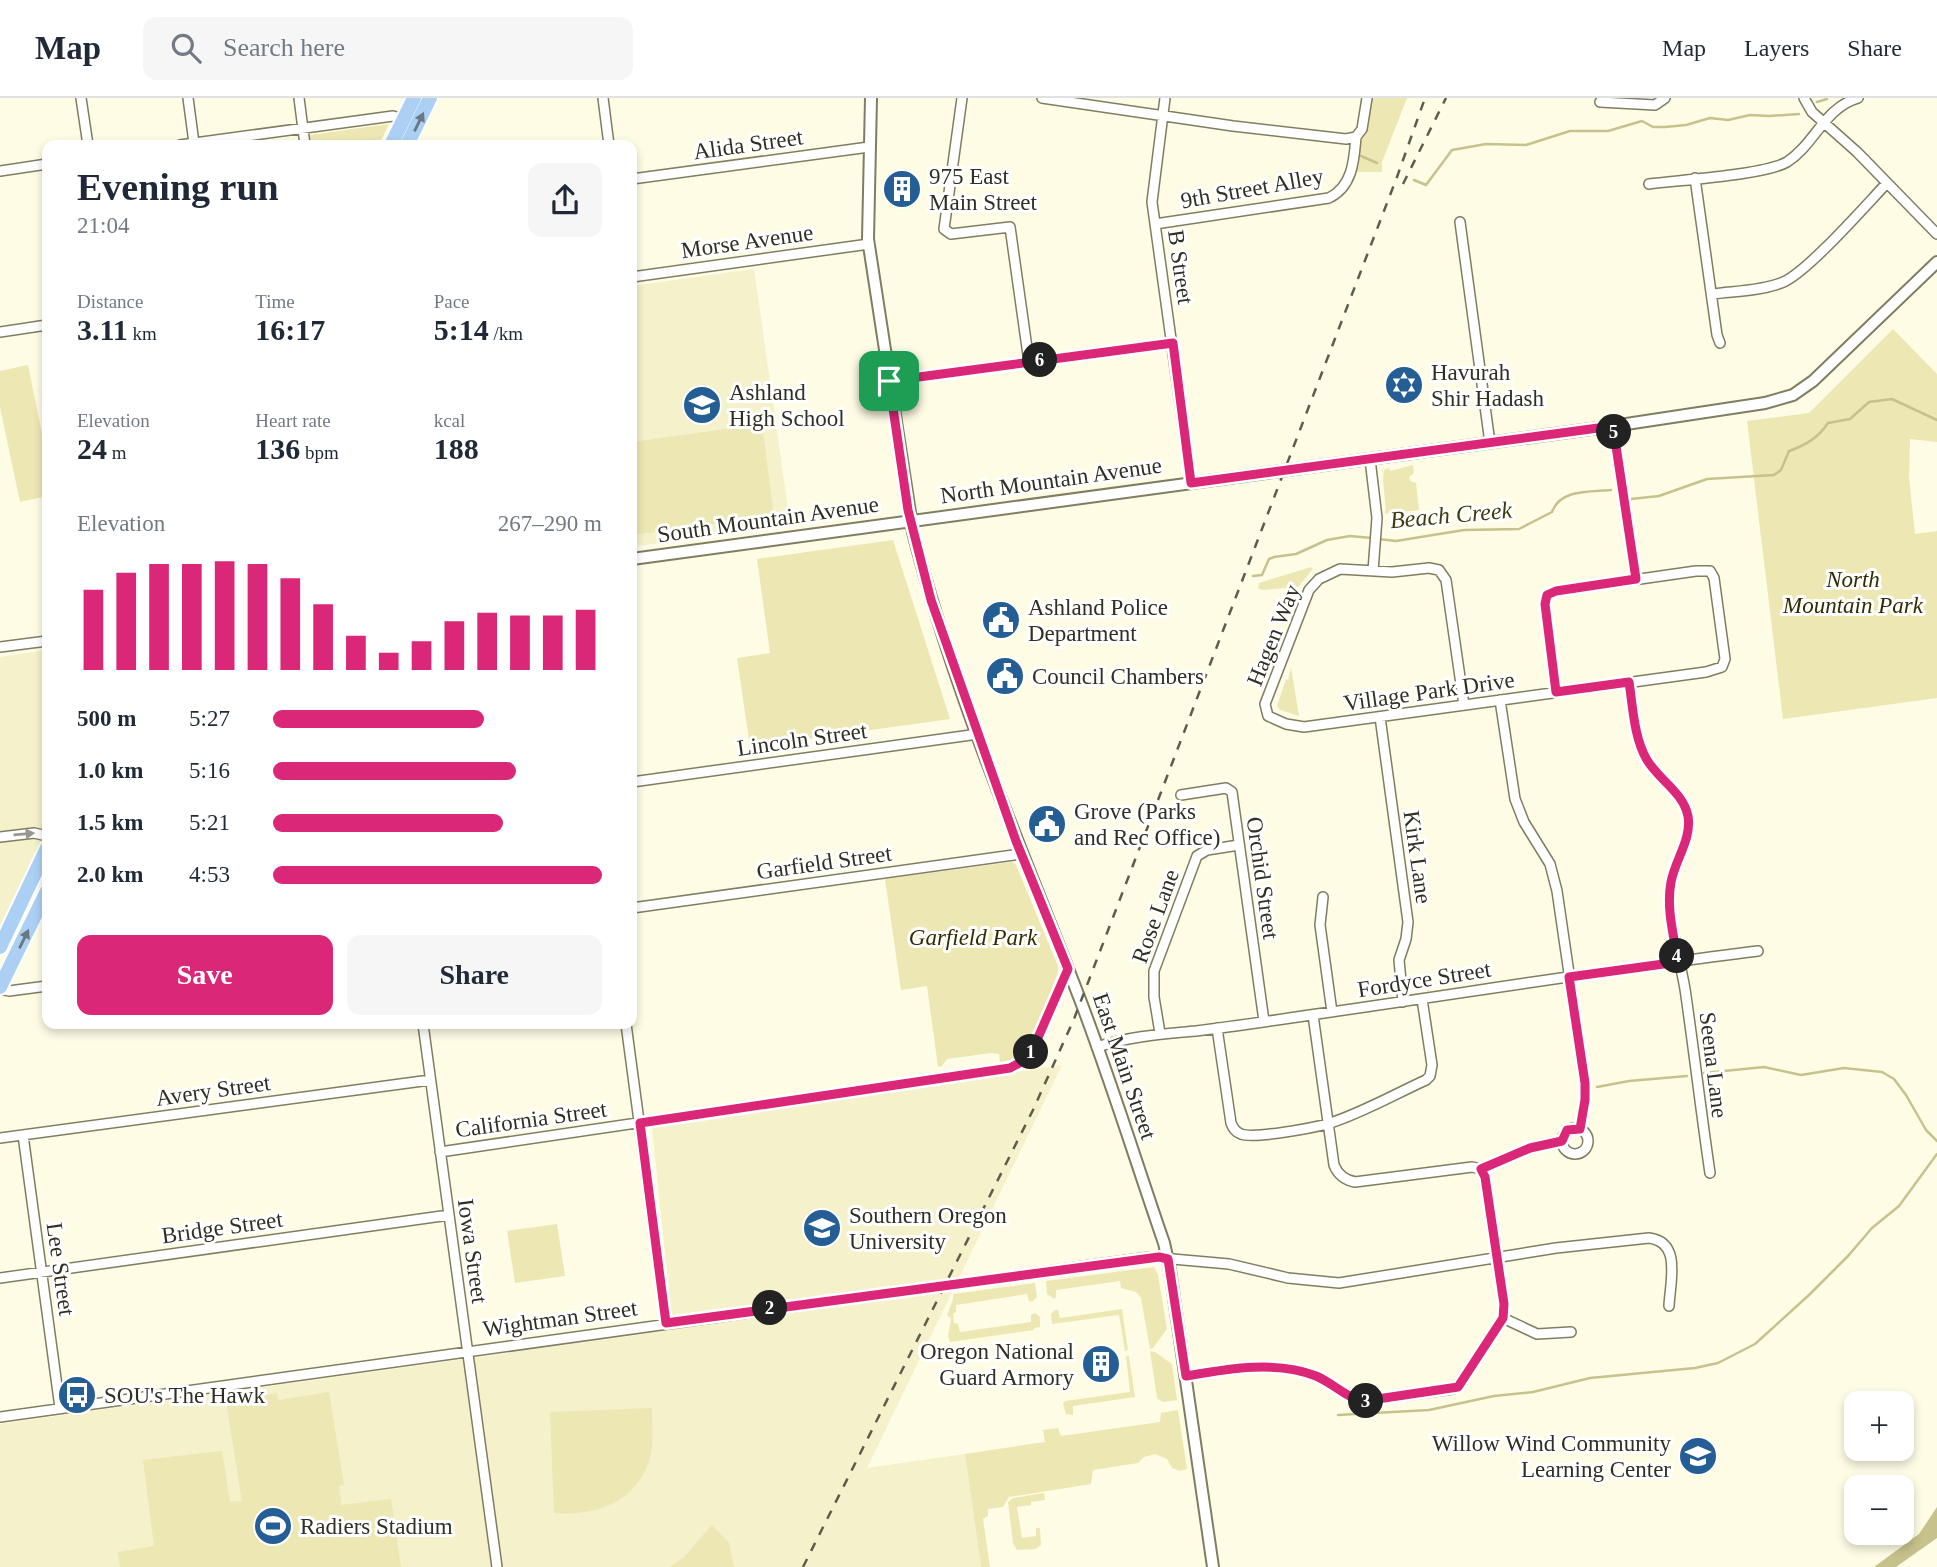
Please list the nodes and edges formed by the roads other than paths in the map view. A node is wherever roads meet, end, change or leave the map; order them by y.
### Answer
1 (81, 98) edge
2 (188, 98) edge
3 (299, 98) edge
4 (414, 98) edge
5 (430, 98) edge
6 (603, 98) edge
7 (871, 98) edge
8 (962, 98) edge
9 (1042, 98) edge
10 (1165, 98) edge
11 (1367, 98) edge
12 (1665, 98) edge
13 (1804, 98) edge
14 (1858, 98) edge
15 (1600, 102) dead end
16 (1163, 116) junction
17 (404, 119) junction
18 (1823, 121) junction
19 (303, 128) junction
20 (1356, 137) junction
21 (87, 140) edge
22 (194, 140) edge
23 (216, 140) edge
24 (304, 140) edge
25 (394, 140) edge
26 (409, 140) edge
27 (608, 140) edge
28 (869, 147) junction
29 (42, 165) edge
30 (0, 171) edge
31 (637, 178) edge
32 (1695, 178) junction
33 (1887, 183) junction
34 (1649, 184) dead end
35 (1460, 222) dead end
36 (1155, 224) junction
37 (1937, 234) edge
38 (869, 244) junction
39 (1937, 262) edge
40 (637, 276) edge
41 (1712, 295) junction
42 (42, 327) edge
43 (0, 332) edge
44 (1173, 343) junction
45 (1720, 343) dead end
46 (1029, 362) junction
47 (889, 381) junction
48 (1613, 426) junction
49 (1490, 443) junction
50 (1370, 459) junction
51 (1191, 483) junction
52 (911, 521) junction
53 (637, 558) edge
54 (1373, 571) junction
55 (1636, 579) junction
56 (42, 642) edge
57 (0, 647) edge
58 (1629, 682) junction
59 (1556, 692) junction
60 (1500, 700) junction
61 (1464, 705) junction
62 (1268, 716) joint
63 (1380, 717) junction
64 (978, 734) junction
65 (637, 781) edge
66 (1181, 795) dead end
67 (42, 835) edge
68 (0, 837) edge
69 (1239, 845) junction
70 (1021, 854) junction
71 (42, 859) edge
72 (1322, 897) dead end
73 (42, 901) edge
74 (637, 907) edge
75 (0, 947) edge
76 (1758, 951) dead end
77 (1678, 962) junction
78 (1068, 969) junction
79 (1569, 977) junction
80 (42, 987) edge
81 (0, 988) edge
82 (1422, 999) junction
83 (1403, 1002) junction
84 (1332, 1012) junction
85 (1313, 1014) junction
86 (1264, 1021) junction
87 (1217, 1028) junction
88 (424, 1029) edge
89 (627, 1029) edge
90 (1160, 1033) junction
91 (1097, 1046) junction
92 (430, 1080) junction
93 (640, 1123) junction
94 (1328, 1124) junction
95 (1580, 1129) junction
96 (23, 1135) junction
97 (0, 1138) edge
98 (1562, 1141) junction
99 (440, 1152) junction
100 (1481, 1169) junction
101 (1710, 1173) dead end
102 (449, 1215) junction
103 (1496, 1258) junction
104 (1168, 1259) junction
105 (42, 1272) junction
106 (0, 1278) edge
107 (1669, 1306) dead end
108 (1503, 1318) junction
109 (666, 1323) junction
110 (1571, 1332) dead end
111 (467, 1351) junction
112 (1186, 1376) junction
113 (60, 1408) junction
114 (0, 1417) edge
115 (497, 1567) edge
116 (1213, 1567) edge

1 - 21 street
2 - 22 street
3 - 19 street
4 - 17 main road
26 -> 5 main road
6 - 27 street
7 - 28 street, East Main Street
8 - 46 street
9 - 16 street
10 - 16 street, B Street
11 - 20 street, 9th Street Alley
12 - 15 street
13 - 18 street
14 - 18 street
16 - 20 street
16 - 36 street, B Street
17 - 19 street
17 - 25 main road
18 - 32 street
18 - 33 street
19 - 23 street
19 - 24 street
20 - 36 street, 9th Street Alley
28 - 31 street, Alida Street
28 - 38 street, East Main Street
29 - 30 street
32 - 34 street
32 - 41 street
33 - 37 street
33 - 41 street
35 - 49 street
36 - 44 street, B Street
38 - 40 street, Morse Avenue
38 - 47 street, East Main Street
39 - 48 street, North Mountain Avenue
41 - 45 street
42 - 43 street
44 - 46 street
44 - 51 street, B Street
46 - 47 street
47 - 52 street, East Main Street
48 - 49 street, North Mountain Avenue
48 - 55 street
49 - 50 street, North Mountain Avenue
50 - 51 street, North Mountain Avenue
50 - 54 street
51 - 52 street, North Mountain Avenue
52 - 53 street, South Mountain Avenue
52 - 64 street, East Main Street
54 - 61 street, Hagen Way
54 - 62 street, Hagen Way
55 - 58 street, Village Park Drive
55 - 59 street
56 - 57 street
58 - 59 street, Village Park Drive
58 - 77 street, Seena Lane
59 - 60 street, Village Park Drive
60 - 61 street, Village Park Drive
60 - 79 street
61 - 63 street, Village Park Drive
62 - 63 street, Village Park Drive
63 - 83 street, Kirk Lane
64 - 65 street, Lincoln Street
64 - 70 street, East Main Street
66 - 69 street, Orchid Street
68 -> 67 street
69 - 86 street, Orchid Street
69 - 90 street, Rose Lane
70 - 74 street, Garfield Street
70 - 78 street, East Main Street
71 - 75 main road
72 - 84 street
81 -> 73 main road
76 - 77 street, Fordyce Street
77 - 79 street, Fordyce Street
77 - 101 street, Seena Lane
78 - 91 street, East Main Street
78 - 93 street, California Street
79 - 82 street, Fordyce Street
79 - 95 street
80 - 81 street
82 - 83 street, Fordyce Street
82 - 94 street
83 - 84 street, Fordyce Street
84 - 85 street, Fordyce Street
85 - 86 street, Fordyce Street
85 - 94 street
86 - 87 street, Fordyce Street
87 - 90 street, Fordyce Street
87 - 94 street
88 - 92 street, Iowa Street
89 - 93 street
90 - 91 street, Fordyce Street
91 - 104 street, East Main Street
92 - 96 street, Avery Street
92 - 99 street, Iowa Street
93 - 99 street, California Street
93 - 109 street
94 - 100 street
95 - 98 street
95 - 98 street
96 - 97 street, Avery Street
96 - 105 street, Lee Street
98 - 100 street
99 - 102 street, Iowa Street
100 - 103 street
102 - 105 street, Bridge Street
102 - 111 street, Iowa Street
103 - 104 street, Wightman Street
103 - 107 street, Wightman Street
103 - 108 street
104 - 109 street, Wightman Street
104 - 112 street, East Main Street
105 - 106 street, Bridge Street
105 - 113 street, Lee Street
108 - 110 street
108 - 112 street
109 - 111 street, Wightman Street
111 - 113 street, Wightman Street
111 - 115 street, Iowa Street
112 - 116 street, East Main Street
113 - 114 street, Wightman Street

